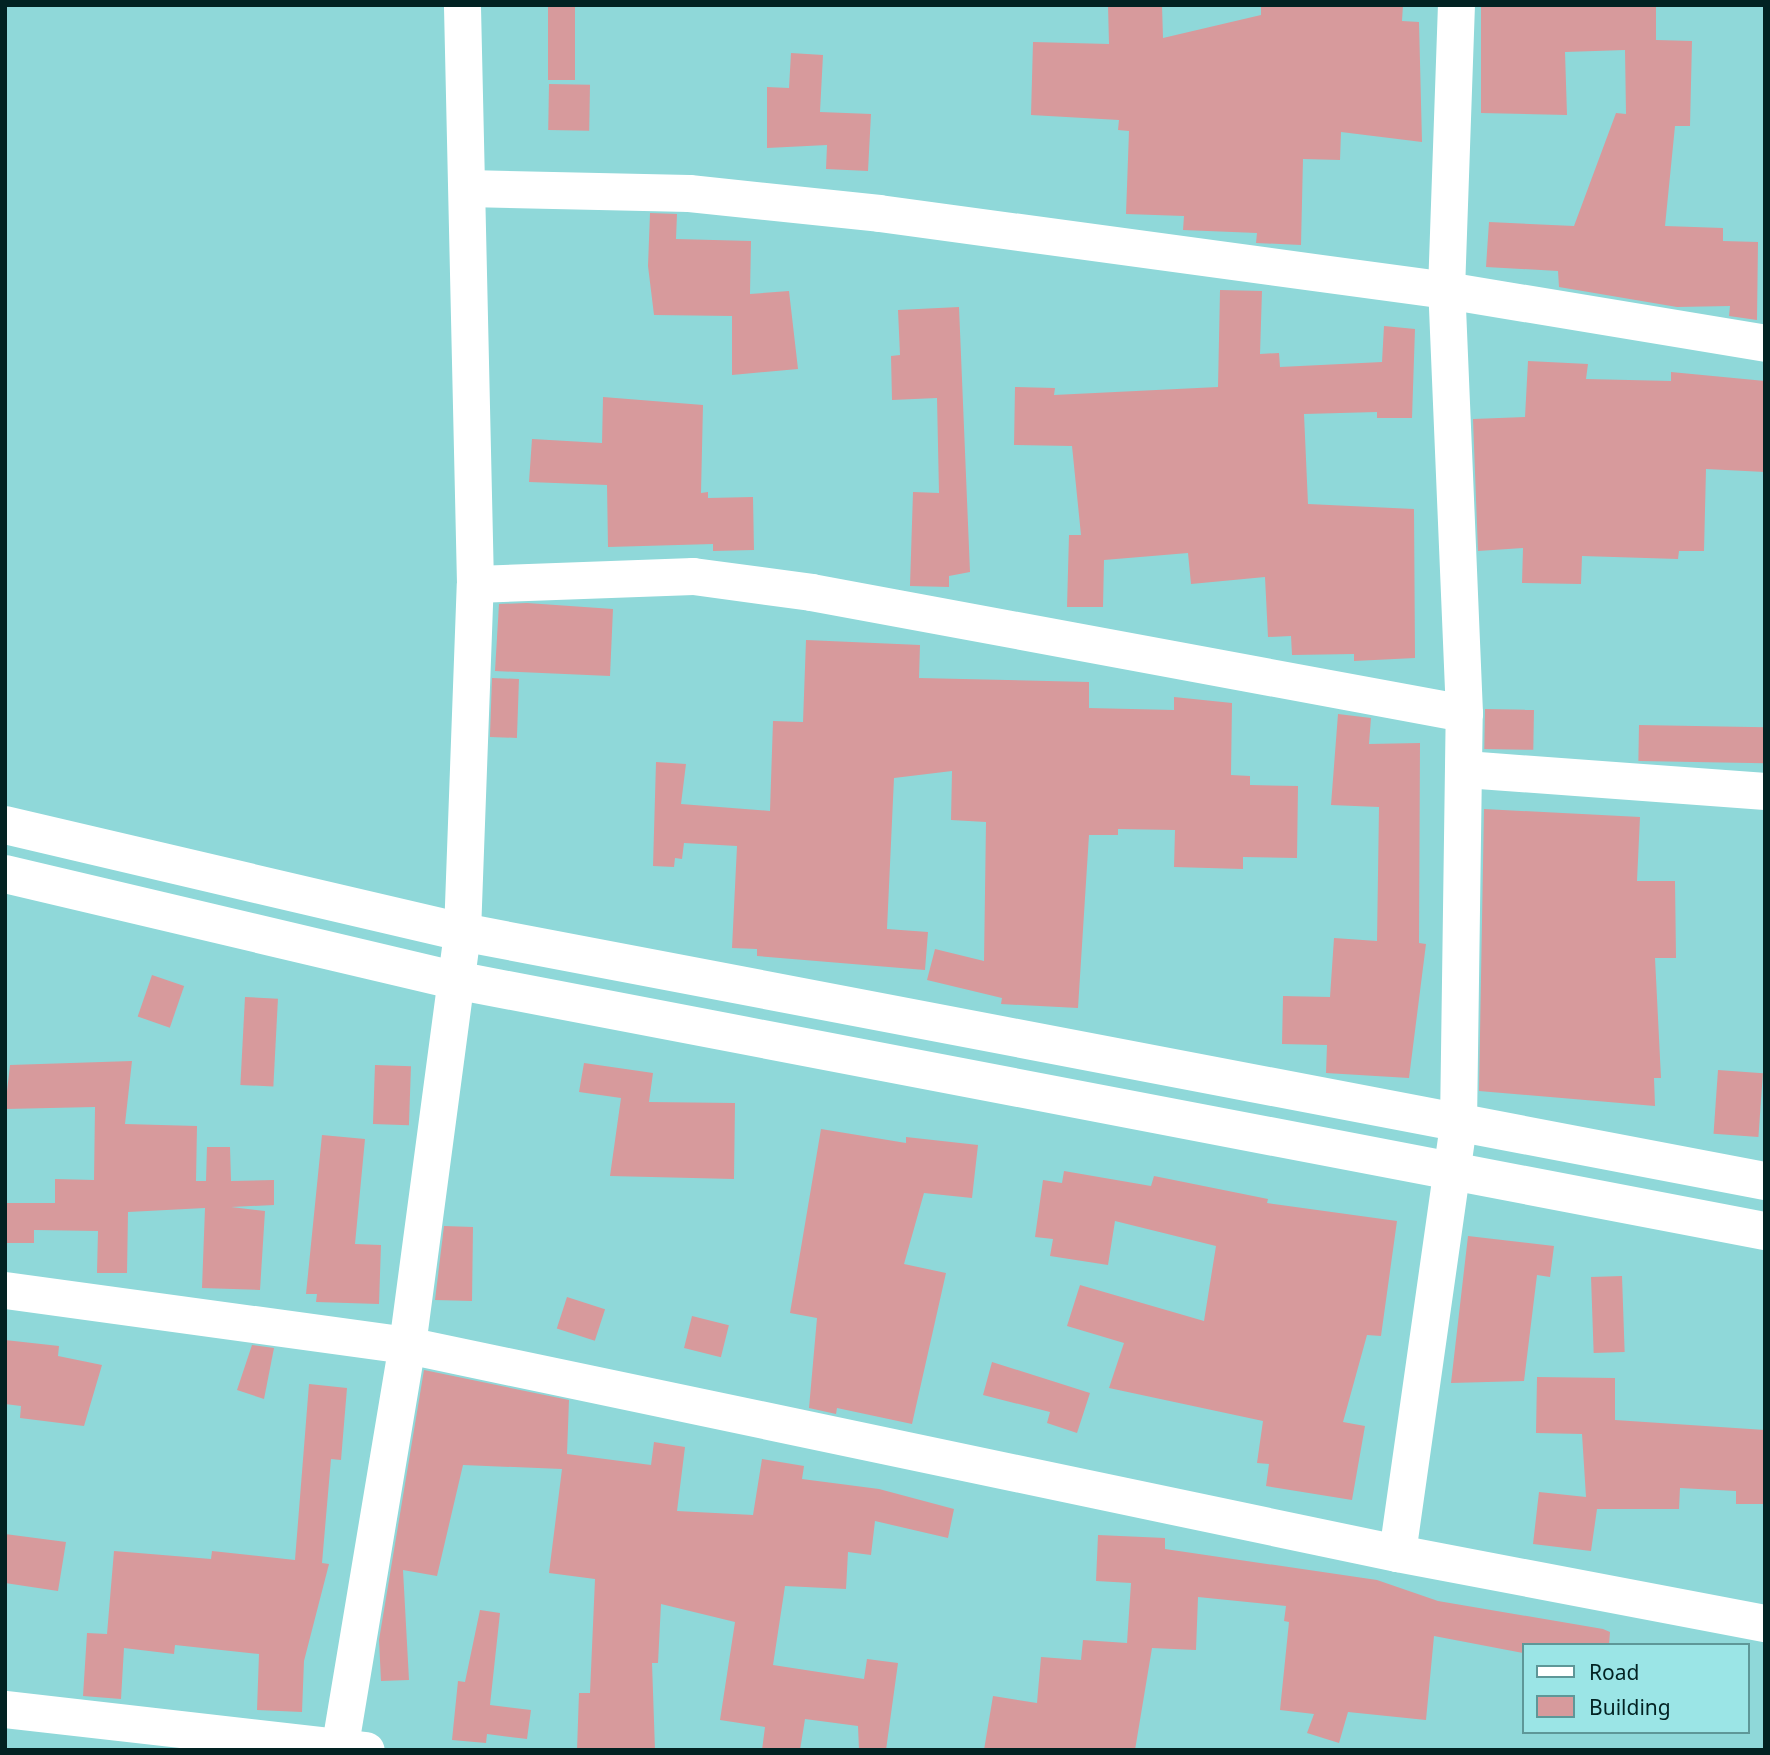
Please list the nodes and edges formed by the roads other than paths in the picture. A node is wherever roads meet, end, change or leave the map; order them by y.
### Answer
1 (461, 5) edge
2 (1457, 5) edge
3 (467, 188) junction
4 (1446, 290) junction
5 (1765, 343) edge
6 (475, 584) junction
7 (1464, 713) junction
8 (1465, 769) junction
9 (1765, 791) edge
10 (5, 825) edge
11 (5, 874) edge
12 (462, 932) junction
13 (455, 980) junction
14 (1458, 1124) junction
15 (1451, 1172) junction
16 (1765, 1181) edge
17 (1765, 1231) edge
18 (5, 1290) edge
19 (407, 1345) junction
20 (1397, 1553) junction
21 (1765, 1623) edge
22 (5, 1709) edge
23 (348, 1748) edge

1 - 3 street
2 - 4 street
3 - 4 street
3 - 6 street
4 - 5 street
4 - 7 street
6 - 7 street
6 - 12 street
7 - 8 street
8 - 9 street
8 - 14 street
10 - 12 street
11 - 13 street
12 - 13 street
12 - 14 street
13 - 15 street
13 - 19 street
14 - 15 street
14 - 16 street
15 - 17 street
15 - 20 street
18 - 19 street
19 - 20 street
19 - 23 street
20 - 21 street
22 - 23 street

